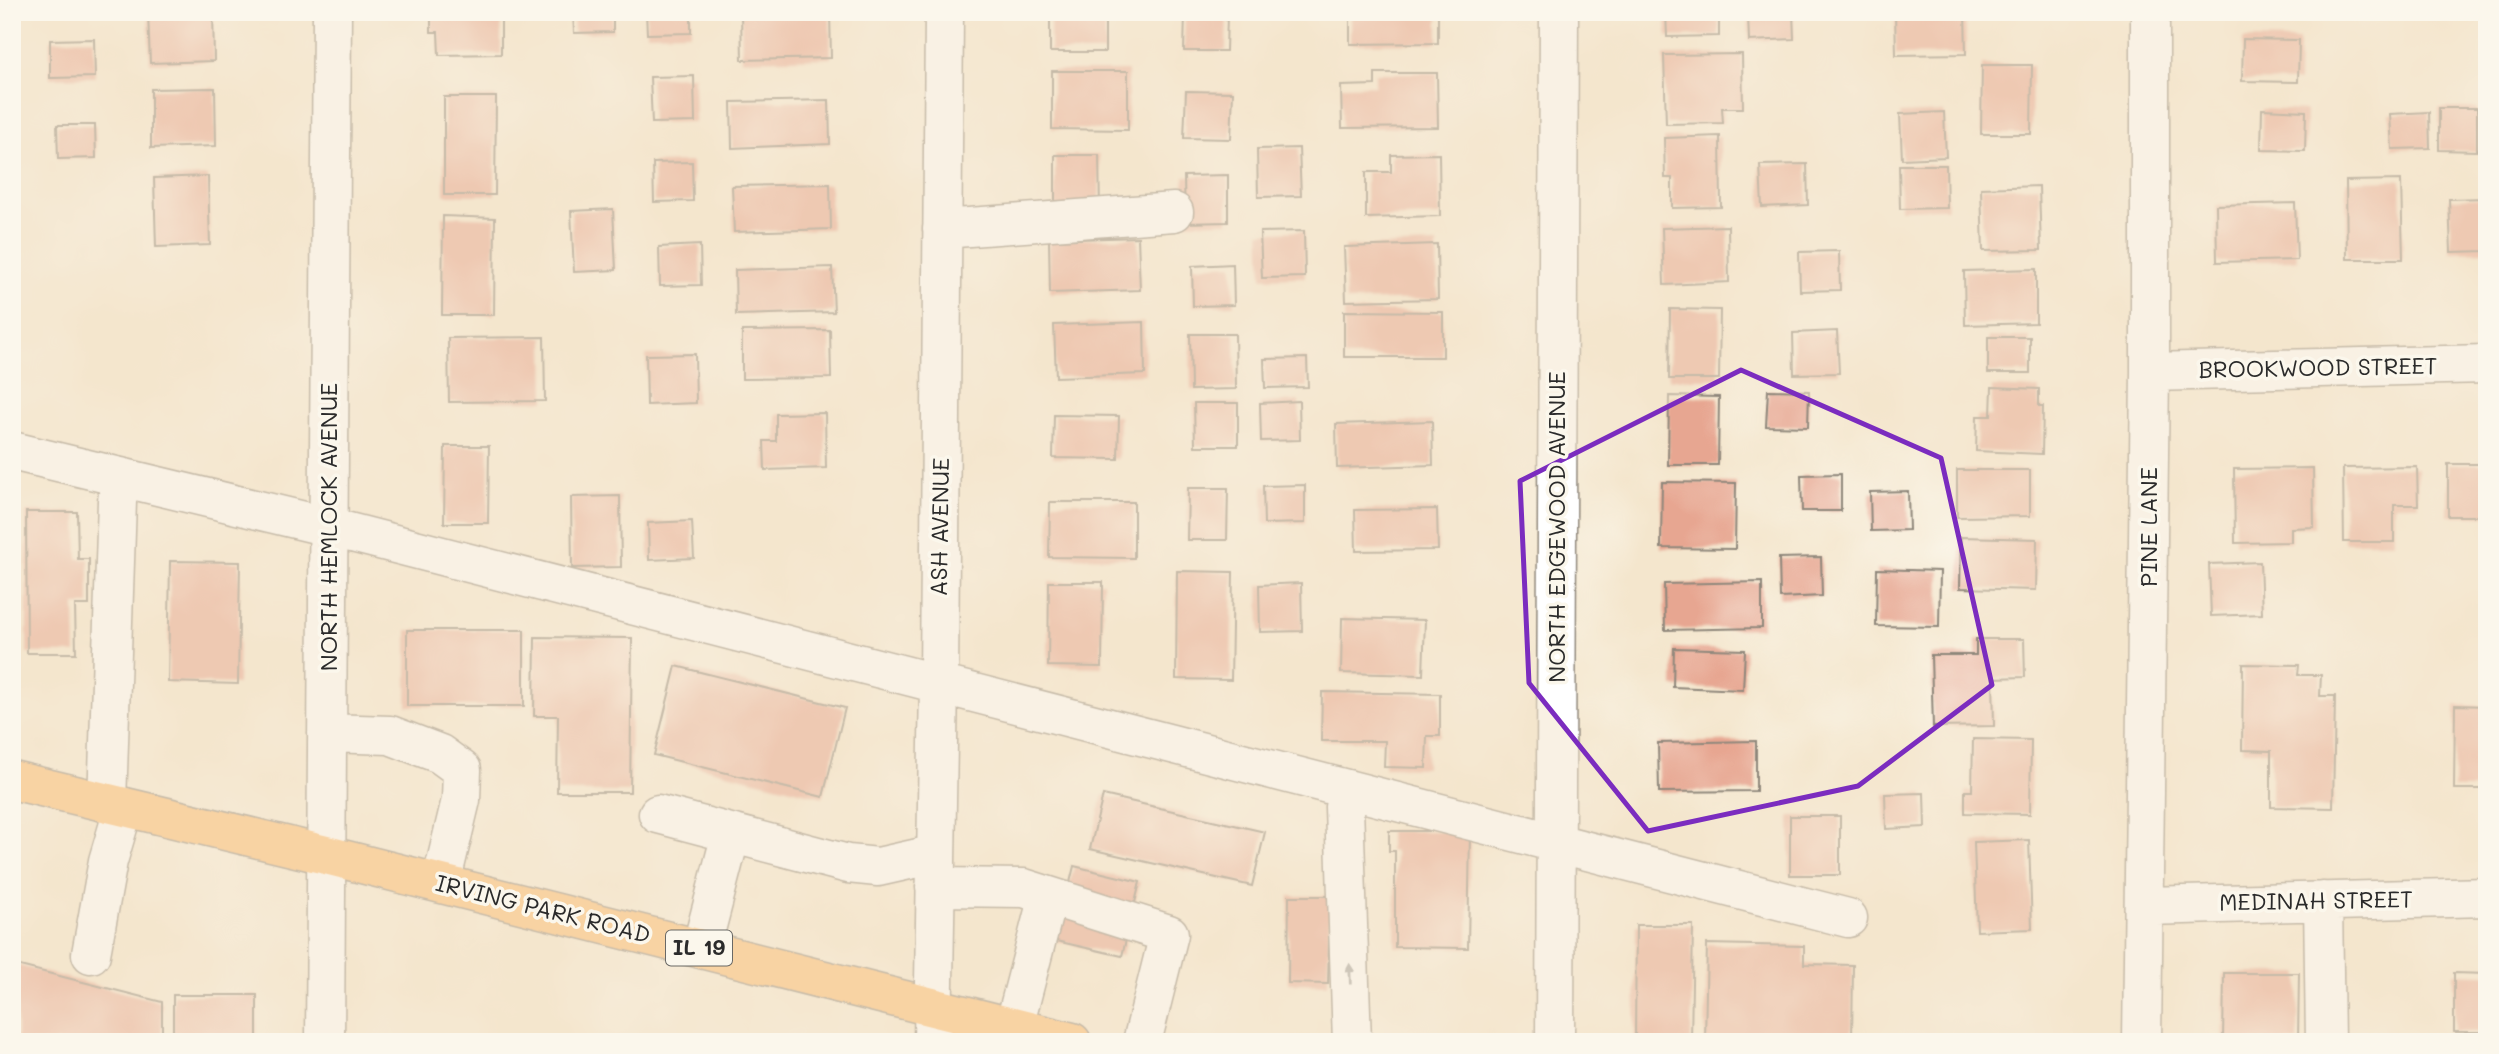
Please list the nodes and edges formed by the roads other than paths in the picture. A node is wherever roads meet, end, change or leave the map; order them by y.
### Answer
1 (332, 12) edge
2 (944, 12) edge
3 (1559, 12) edge
4 (2150, 12) edge
5 (1174, 212) dead end
6 (942, 229) junction
7 (2487, 364) edge
8 (2150, 372) junction
9 (12, 450) edge
10 (121, 477) junction
11 (329, 527) junction
12 (939, 683) junction
13 (327, 733) junction
14 (12, 780) edge
15 (1348, 789) junction
16 (116, 805) junction
17 (658, 814) dead end
18 (730, 834) junction
19 (1556, 844) junction
20 (326, 855) junction
21 (935, 870) junction
22 (441, 883) junction
23 (1048, 896) junction
24 (2487, 897) edge
25 (2323, 901) junction
26 (2146, 906) junction
27 (1848, 918) dead end
28 (701, 949) junction
29 (91, 954) dead end
30 (933, 1024) edge
31 (1014, 1027) junction
32 (325, 1042) edge
33 (1072, 1042) edge
34 (1142, 1042) edge
35 (1352, 1042) edge
36 (1555, 1042) edge
37 (2142, 1042) edge
38 (2325, 1042) edge

1 - 11 street, NORTH HEMLOCK AVENUE
2 - 6 street, ASH AVENUE
3 - 19 street, NORTH EDGEWOOD AVENUE
4 - 8 street, PINE LANE
5 - 6 street
6 - 12 street, ASH AVENUE
7 - 8 street, BROOKWOOD STREET
8 - 26 street, PINE LANE
9 - 10 street
10 - 11 street
10 - 16 street
11 - 12 street
11 - 13 street, NORTH HEMLOCK AVENUE
12 - 15 street
12 - 21 street, ASH AVENUE
13 - 20 street, NORTH HEMLOCK AVENUE
13 - 22 street
14 - 16 main road, IRVING PARK ROAD / IL 19
15 - 19 street
35 -> 15 street
16 - 20 main road, IRVING PARK ROAD / IL 19
16 - 29 street
17 - 18 street
18 - 21 street
18 - 28 street
19 - 27 street
19 - 36 street, NORTH EDGEWOOD AVENUE
20 - 22 main road, IRVING PARK ROAD / IL 19
20 - 32 street, NORTH HEMLOCK AVENUE
21 - 23 street
21 - 30 street, ASH AVENUE
22 - 28 main road, IRVING PARK ROAD / IL 19
23 - 31 street
23 - 34 street
24 - 25 street, MEDINAH STREET
25 - 26 street, MEDINAH STREET
25 - 38 street
26 - 37 street, PINE LANE
28 - 30 main road, IRVING PARK ROAD / IL 19
30 - 31 main road, IRVING PARK ROAD / IL 19
31 - 33 main road, IRVING PARK ROAD / IL 19

